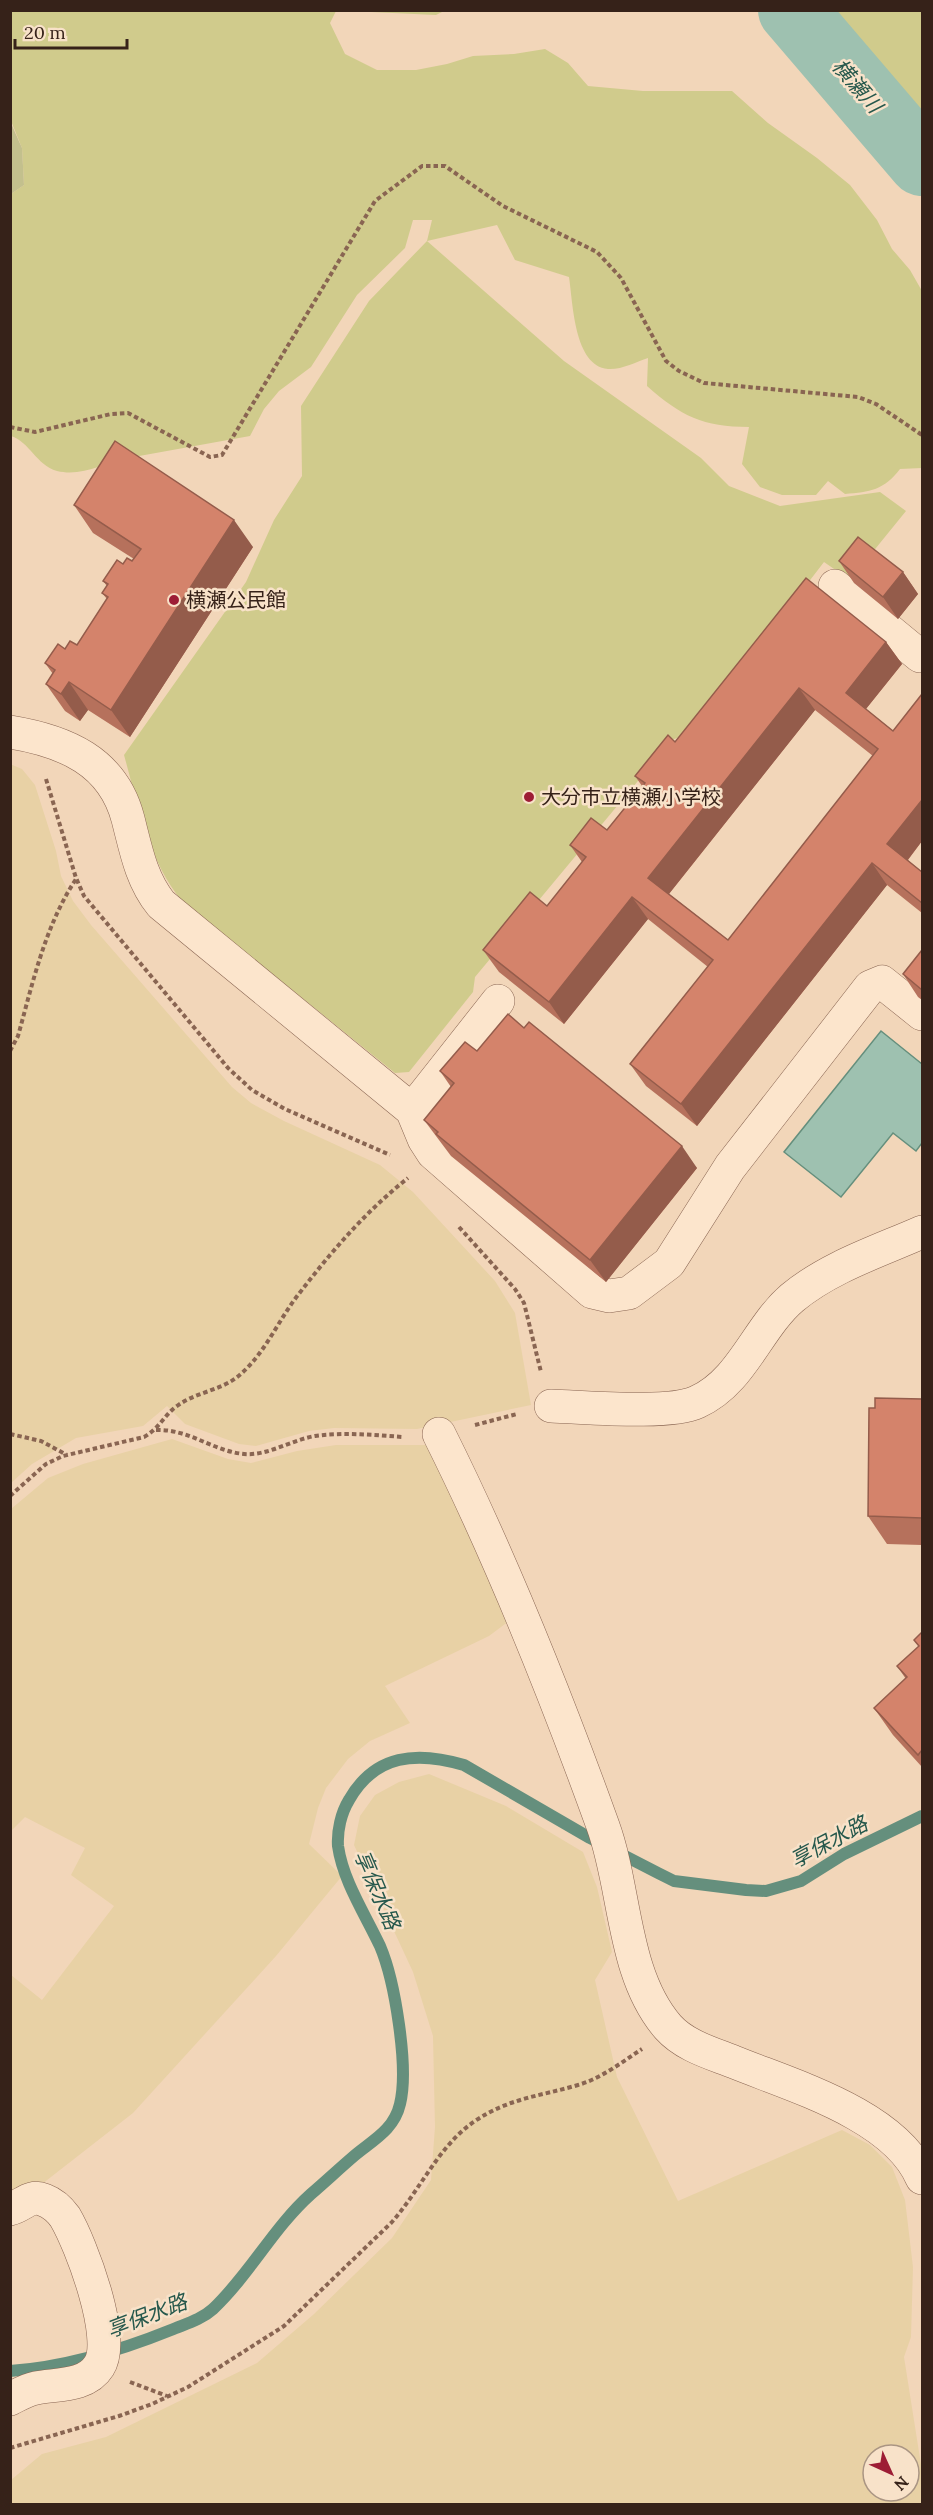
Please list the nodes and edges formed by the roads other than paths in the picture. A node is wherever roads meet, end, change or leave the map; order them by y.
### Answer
1 (835, 586) dead end
2 (922, 653) edge
3 (16, 733) edge
4 (498, 1000) dead end
5 (922, 1014) edge
6 (412, 1110) junction
7 (922, 1232) edge
8 (551, 1406) road end
9 (439, 1434) road end
10 (922, 2178) edge
11 (10, 2209) edge
12 (10, 2399) edge

1 - 2 street
3 - 6 street
4 - 6 street
5 - 6 street
7 - 8 street
9 - 10 street
11 - 12 street

